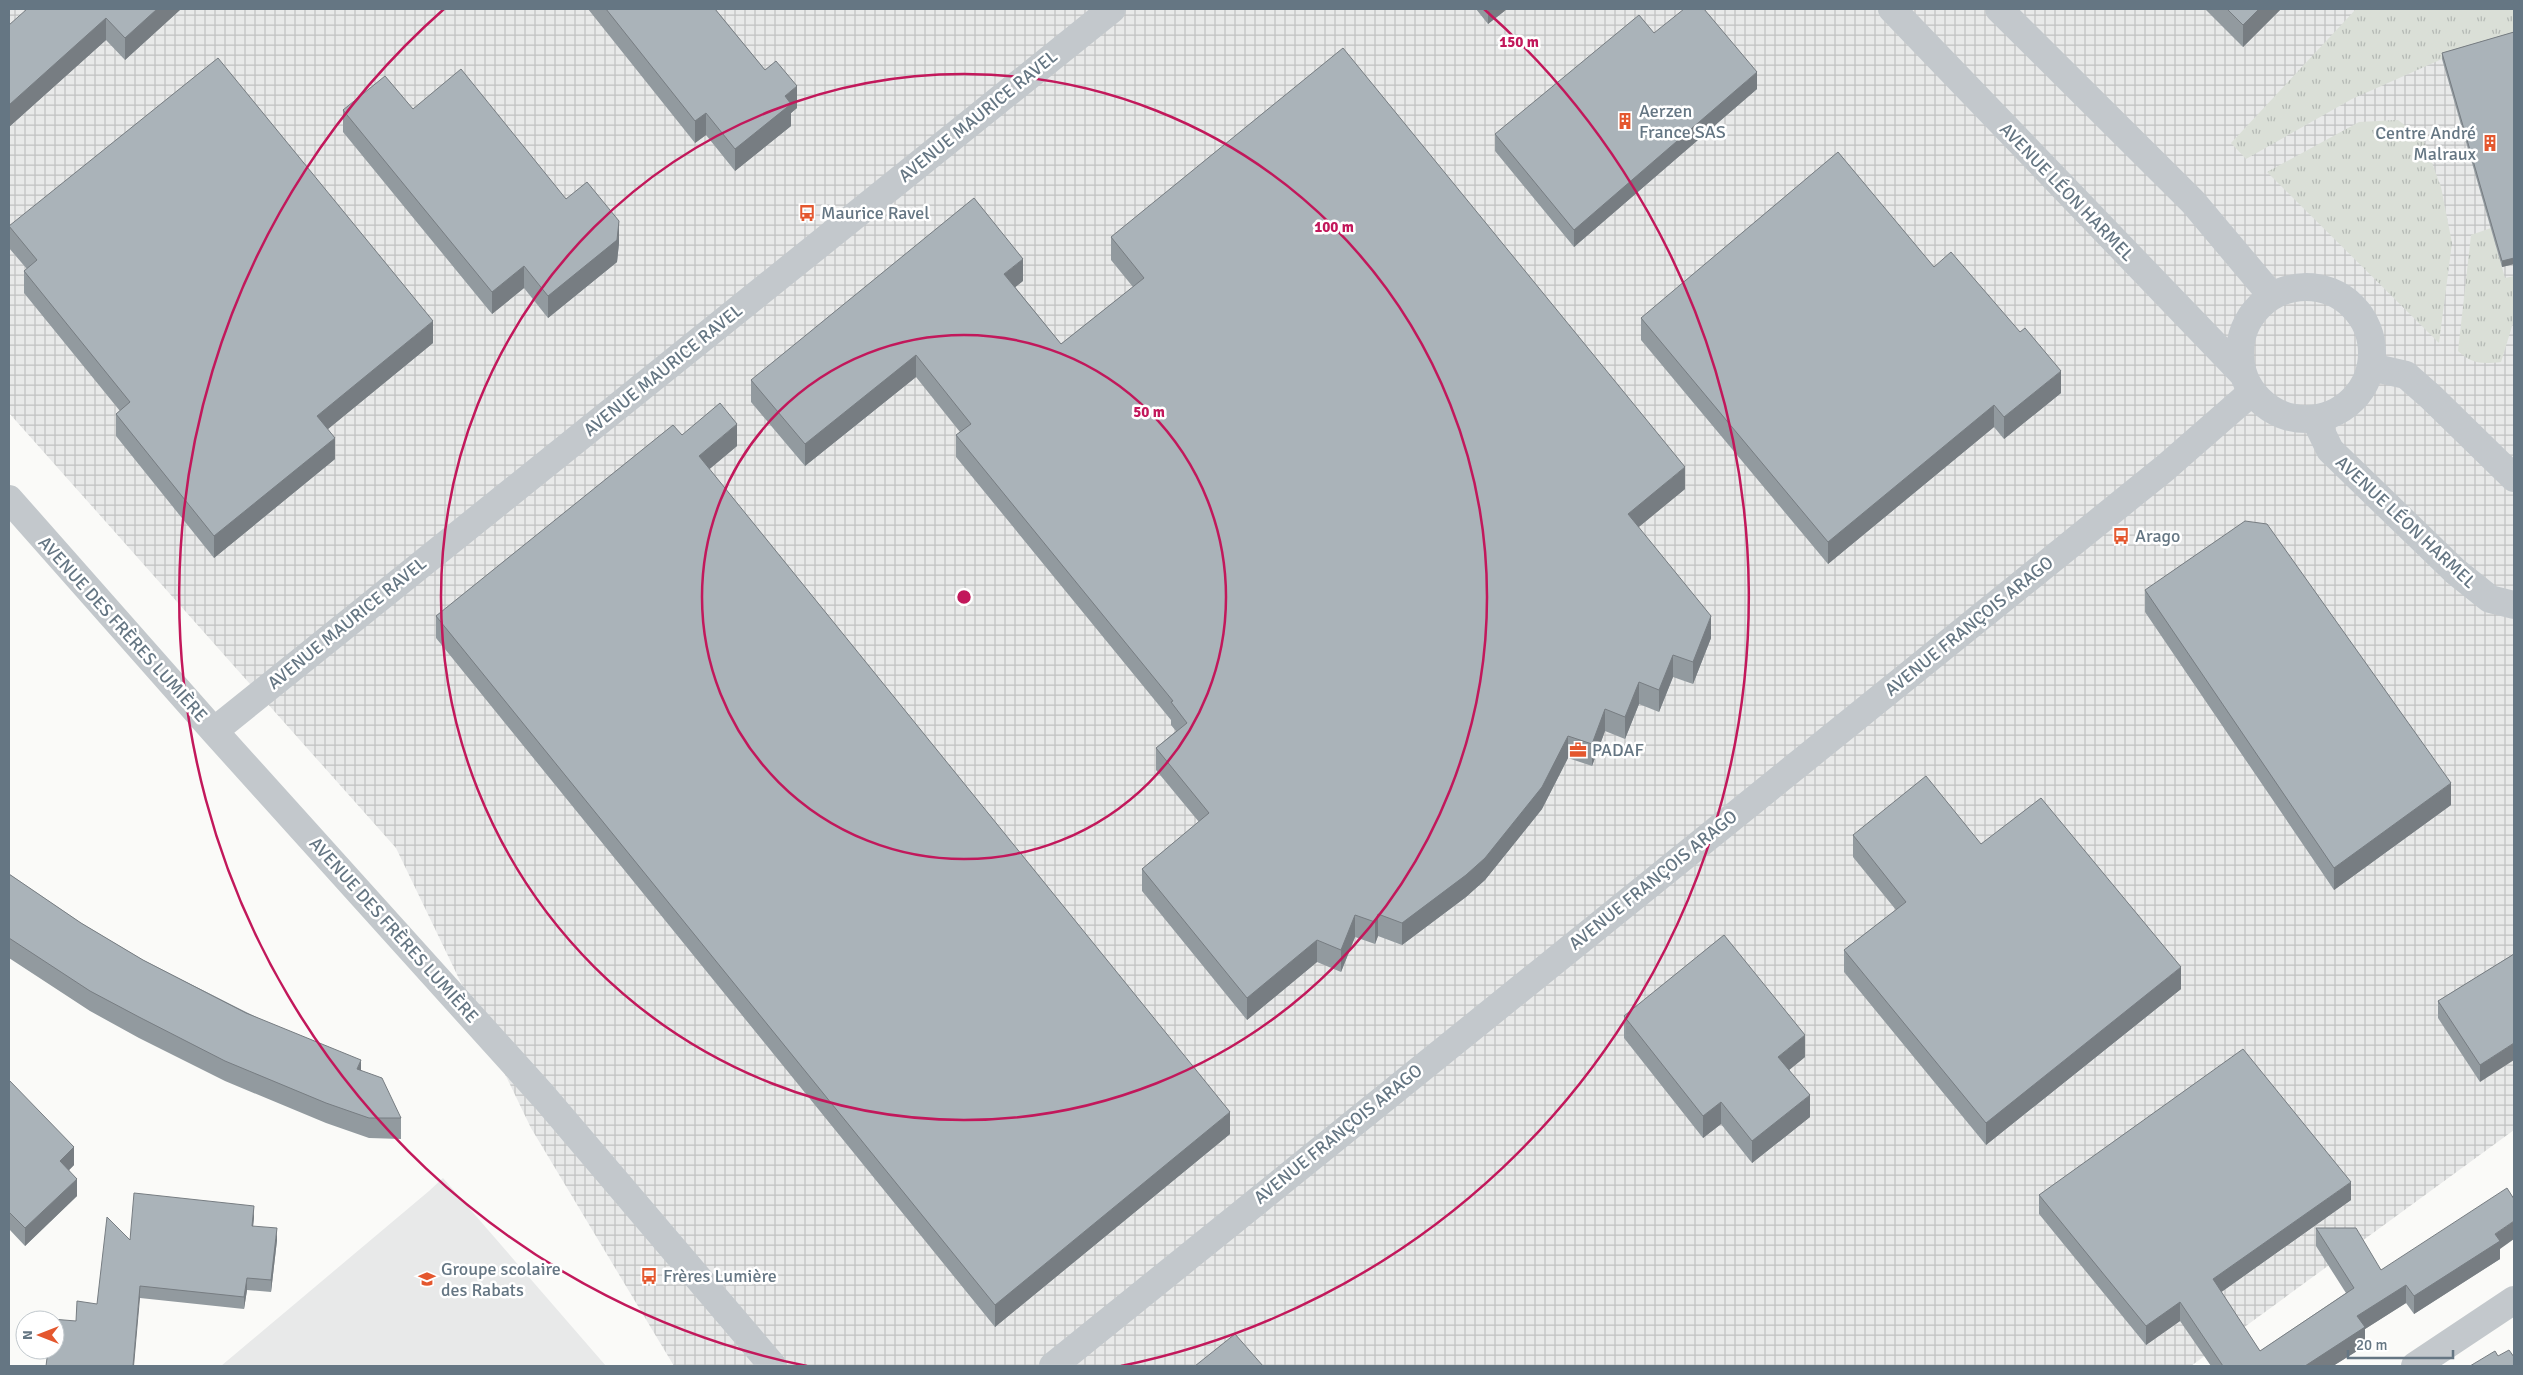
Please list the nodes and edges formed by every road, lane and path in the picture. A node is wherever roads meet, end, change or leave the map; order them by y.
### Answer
1 (1112, 9) edge
2 (1892, 9) edge
3 (1999, 9) edge
4 (2272, 296) junction
5 (2372, 367) junction
6 (2248, 383) junction
7 (2315, 419) junction
8 (2514, 478) edge
9 (9, 499) edge
10 (2514, 605) edge
11 (214, 731) junction
12 (2514, 1300) edge
13 (774, 1366) edge
14 (1053, 1366) edge
15 (2415, 1366) edge

1 - 11 street, AVENUE MAURICE RAVEL
2 - 6 street, AVENUE LÉON HARMEL
3 - 4 street
4 - 5 street
4 - 6 street
5 - 7 street
5 - 8 street
6 - 7 street
6 - 14 street, AVENUE FRANÇOIS ARAGO
7 - 10 street, AVENUE LÉON HARMEL
9 - 11 street, AVENUE DES FRÈRES LUMIÈRE
11 - 13 street, AVENUE DES FRÈRES LUMIÈRE
12 - 15 street

